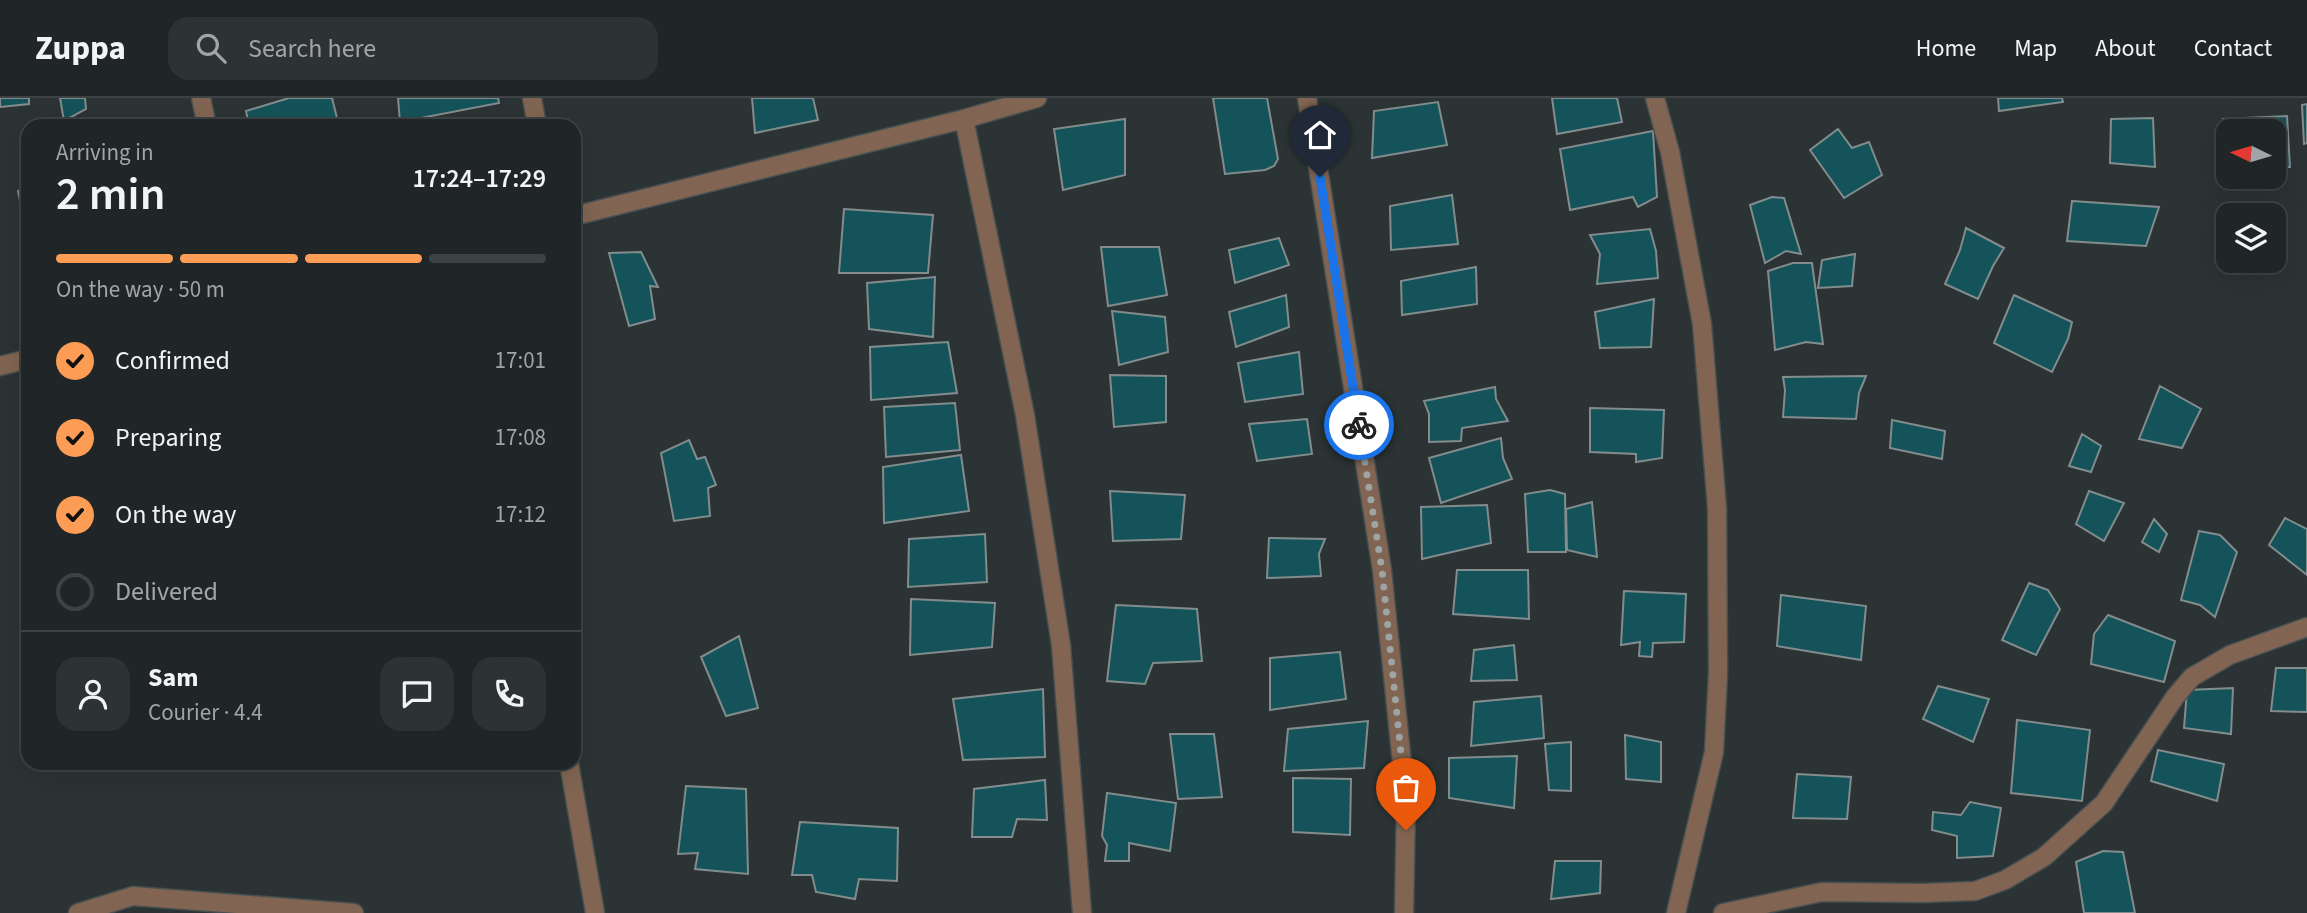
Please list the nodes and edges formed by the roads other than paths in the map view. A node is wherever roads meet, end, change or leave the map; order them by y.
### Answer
1 (201, 98) edge
2 (532, 98) edge
3 (1037, 98) edge
4 (1307, 98) edge
5 (1655, 98) edge
6 (206, 119) edge
7 (536, 119) edge
8 (964, 119) junction
9 (581, 214) edge
10 (21, 361) edge
11 (0, 366) edge
12 (2307, 627) edge
13 (570, 770) edge
14 (78, 913) edge
15 (354, 913) edge
16 (595, 913) edge
17 (1082, 913) edge
18 (1404, 913) edge
19 (1676, 913) edge
20 (1723, 913) edge

1 - 6 street
2 - 7 street
3 - 8 street
4 - 18 street
5 - 19 street
8 - 9 street
8 - 17 street
10 - 11 street
12 - 20 street
13 - 16 street
14 - 15 street

